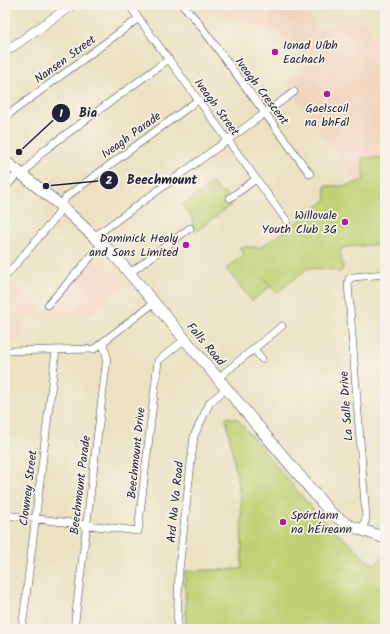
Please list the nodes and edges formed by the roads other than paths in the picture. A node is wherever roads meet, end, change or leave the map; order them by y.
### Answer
1 (72, 5) edge
2 (129, 5) edge
3 (183, 5) edge
4 (139, 18) junction
5 (5, 52) edge
6 (169, 60) junction
7 (294, 92) dead end
8 (198, 100) junction
9 (265, 112) junction
10 (5, 117) edge
11 (228, 140) junction
12 (5, 161) edge
13 (21, 174) junction
14 (310, 174) dead end
15 (256, 179) junction
16 (5, 188) edge
17 (230, 198) dead end
18 (61, 206) junction
19 (287, 221) dead end
20 (190, 228) dead end
21 (99, 239) junction
22 (130, 273) junction
23 (385, 274) edge
24 (5, 277) edge
25 (155, 302) junction
26 (48, 305) dead end
27 (282, 326) dead end
28 (185, 339) junction
29 (103, 343) junction
30 (254, 349) junction
31 (56, 350) junction
32 (5, 351) edge
33 (262, 359) dead end
34 (218, 378) junction
35 (226, 389) junction
36 (5, 515) edge
37 (36, 519) junction
38 (86, 526) junction
39 (362, 531) junction
40 (385, 538) edge
41 (22, 629) edge
42 (74, 629) edge
43 (176, 629) edge

1 - 5 street
2 - 4 street, Iveagh Street
3 - 9 street, Iveagh Crescent
4 - 6 street, Iveagh Street
4 - 10 street, Nansen Street
6 - 8 street, Iveagh Street
6 - 13 street
7 - 9 street
8 - 11 street, Iveagh Street
8 - 18 street, Iveagh Parade
9 - 11 street
9 - 14 street, Iveagh Crescent
11 - 15 street, Iveagh Street
11 - 21 street
12 - 13 main road, Falls Road
13 - 16 street
13 - 18 main road, Falls Road
15 - 17 street
15 - 19 street, Iveagh Street
18 - 21 main road, Falls Road
18 - 24 street, Iveagh Parade
20 - 22 street
21 - 22 main road, Falls Road
21 - 26 street
22 - 25 main road, Falls Road
23 - 39 street, La Salle Drive
25 - 28 main road, Falls Road
25 - 29 street
27 - 30 street
28 - 34 main road, Falls Road
28 - 38 street, Beechmount Drive
29 - 31 street
29 - 38 street, Beechmount Parade
30 - 33 street
30 - 34 street
31 - 32 street
31 - 37 street, Clowney Street
34 - 35 main road, Falls Road
35 - 39 main road, Falls Road
35 - 43 street, Ard Na Va Road
36 - 37 street
37 - 38 street
37 - 41 street, Clowney Street
38 - 42 street, Beechmount Parade
39 - 40 main road, Falls Road

